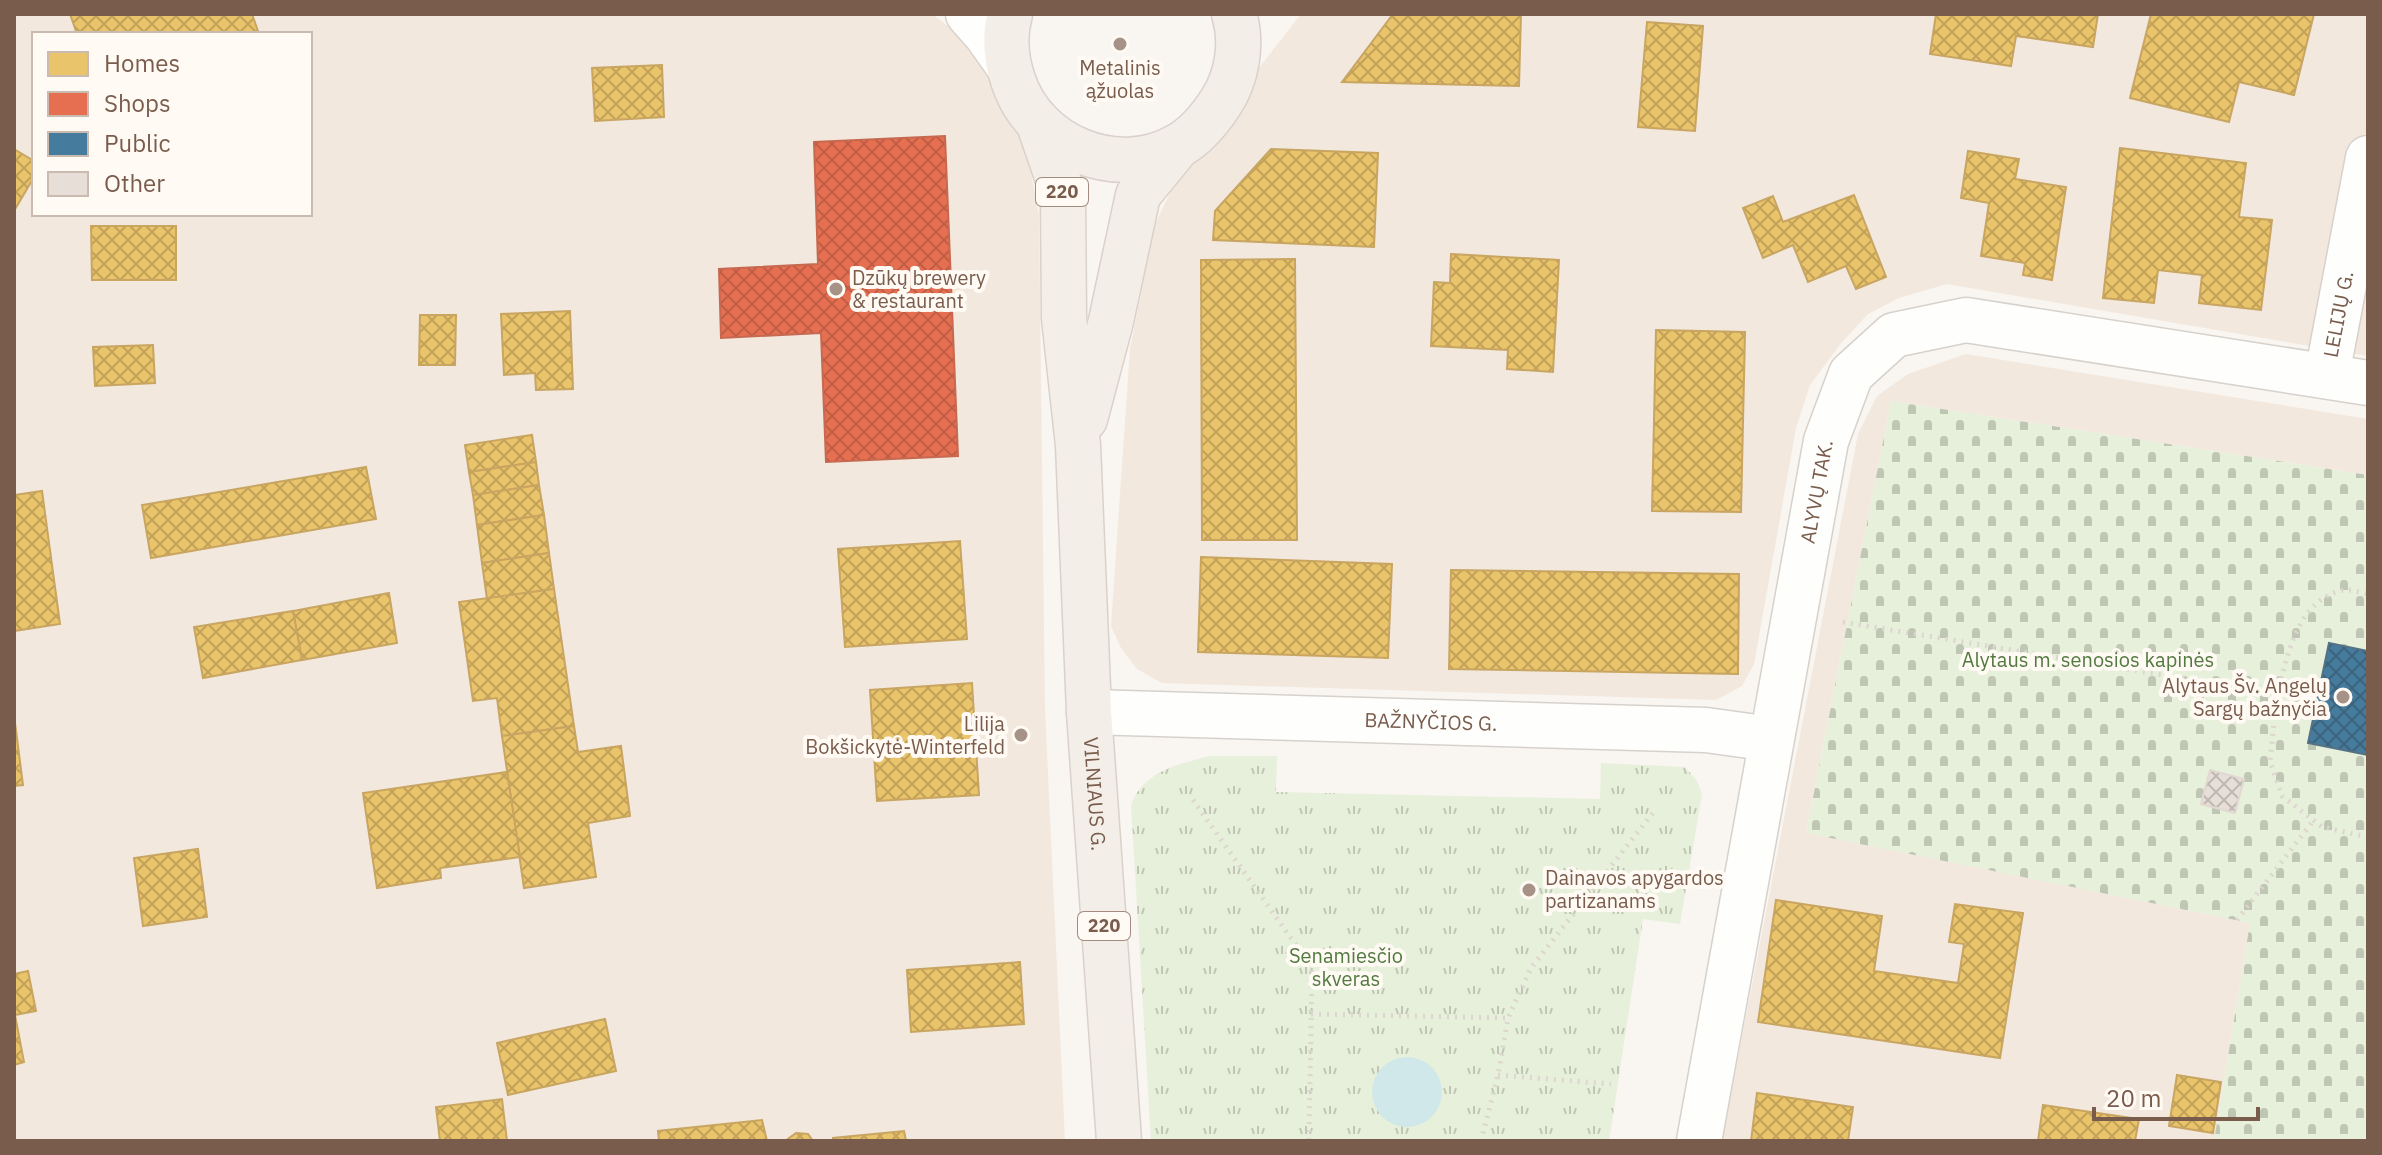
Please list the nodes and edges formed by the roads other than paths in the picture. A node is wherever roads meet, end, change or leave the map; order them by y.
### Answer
1 (968, 14) edge
2 (1010, 14) edge
3 (1262, 14) edge
4 (1236, 33) edge
5 (1007, 64) junction
6 (1040, 127) junction
7 (1178, 146) junction
8 (2368, 158) edge
9 (2347, 379) edge
10 (1078, 445) junction
11 (1089, 712) junction
12 (1771, 739) junction
13 (1119, 1141) edge
14 (1699, 1141) edge

1 - 5 street
2 - 5 main road
3 - 4 main road
4 - 7 main road
5 - 6 main road
6 - 7 main road
6 - 10 main road, VILNIAUS G. / 220
7 - 10 main road, VILNIAUS G. / 220
8 - 9 street, LELIJŲ G.
9 - 12 street, ALYVŲ TAK.
10 - 11 main road, VILNIAUS G. / 220
11 - 12 street, BAŽNYČIOS G.
11 - 13 main road, VILNIAUS G. / 220
12 - 14 street, ALYVŲ TAK.

